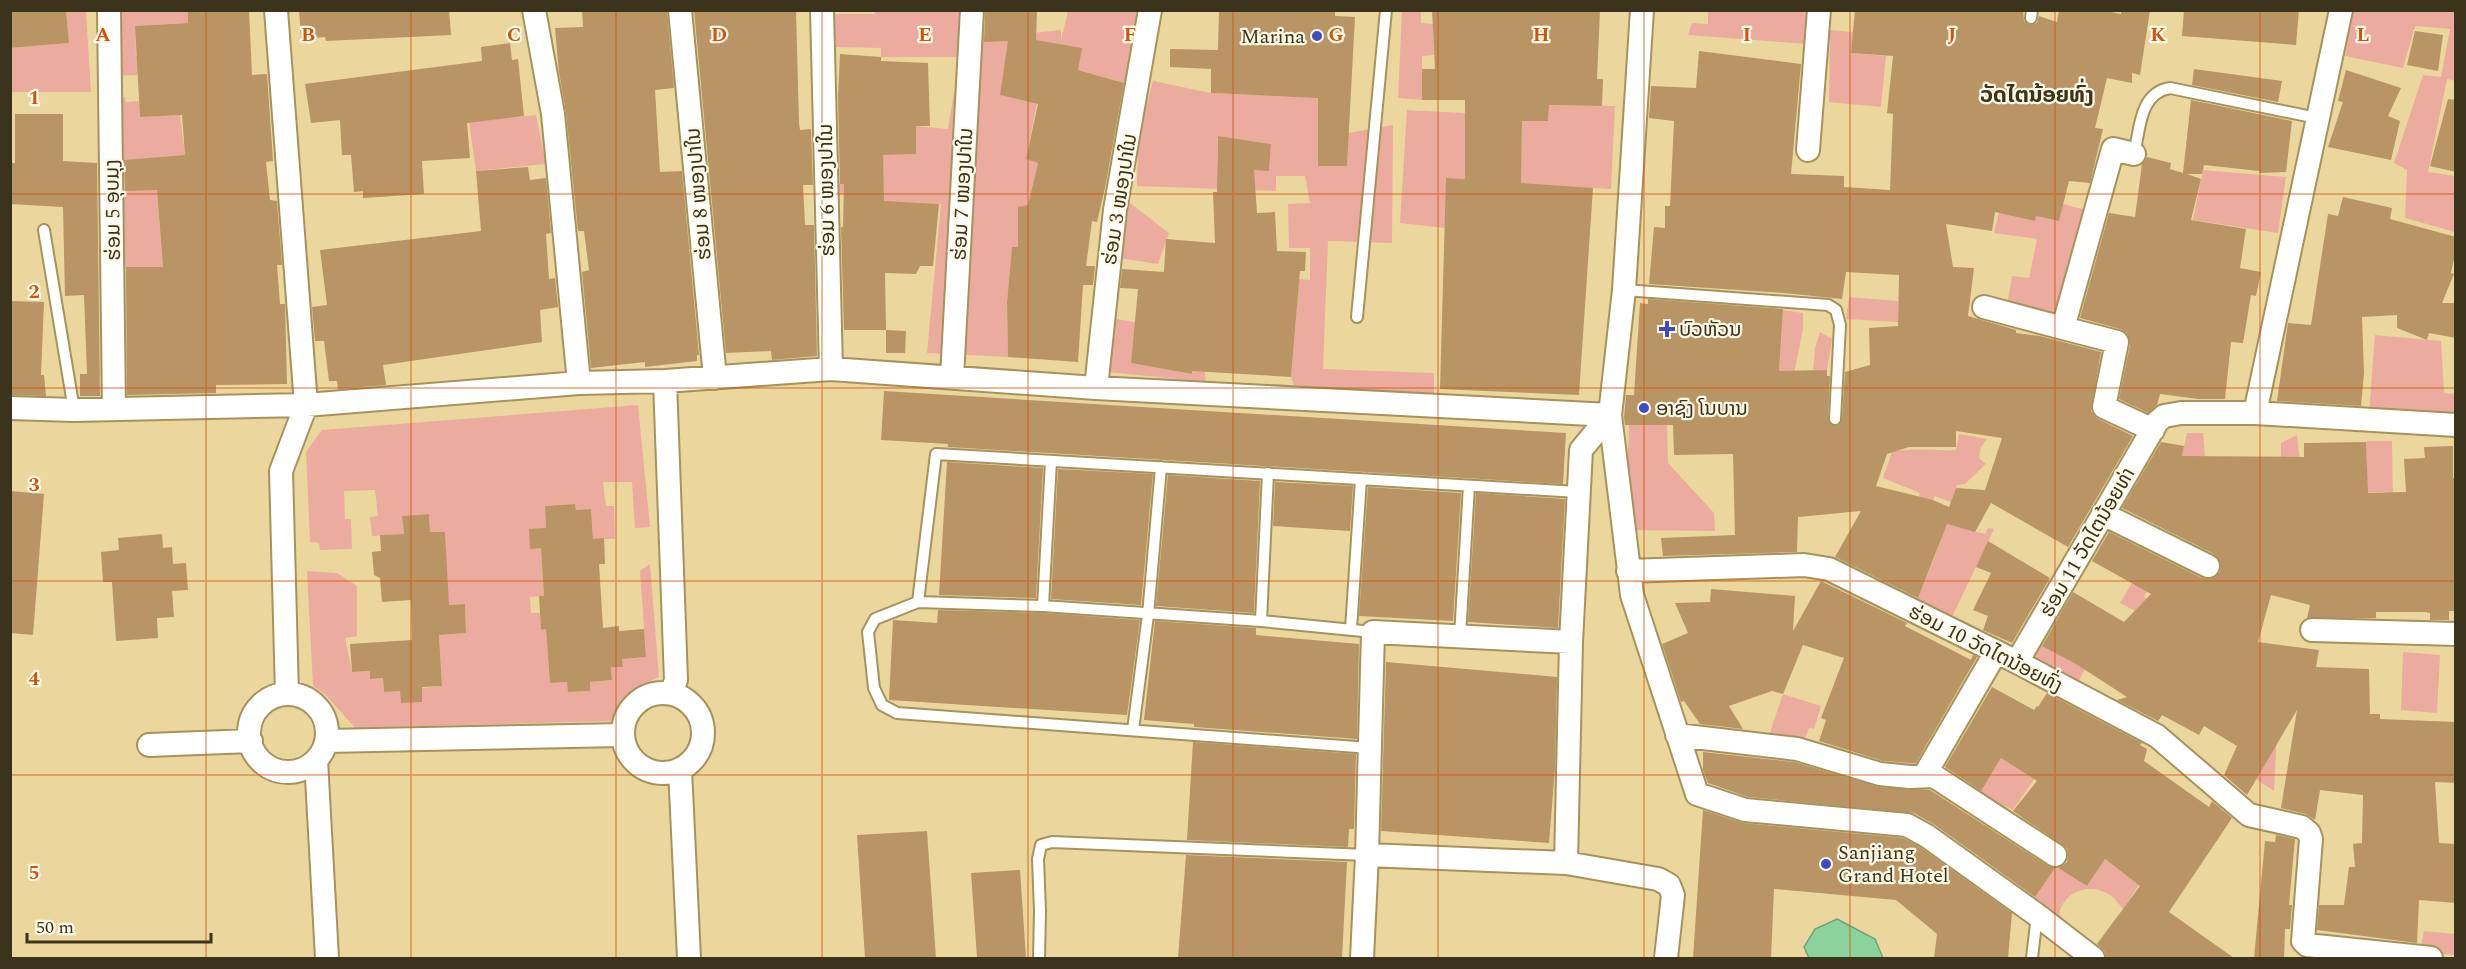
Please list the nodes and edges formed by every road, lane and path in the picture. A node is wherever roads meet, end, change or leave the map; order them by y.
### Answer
1 (109, 10) edge
2 (276, 10) edge
3 (534, 10) edge
4 (680, 10) edge
5 (822, 10) edge
6 (972, 10) edge
7 (1150, 10) edge
8 (1386, 10) edge
9 (1642, 10) edge
10 (1819, 10) edge
11 (2341, 10) edge
12 (2317, 118) junction
13 (1808, 150) dead end
14 (2134, 154) joint
15 (44, 230) dead end
16 (1624, 290) junction
17 (1984, 307) dead end
18 (1357, 317) dead end
19 (2063, 328) junction
20 (831, 369) junction
21 (952, 377) junction
22 (716, 378) junction
23 (665, 381) junction
24 (579, 383) junction
25 (1096, 388) junction
26 (306, 405) junction
27 (10, 408) edge
28 (114, 409) junction
29 (74, 410) junction
30 (2255, 413) junction
31 (1610, 415) junction
32 (1835, 420) dead end
33 (2456, 425) edge
34 (2155, 426) junction
35 (1051, 461) junction
36 (1161, 467) junction
37 (1268, 473) junction
38 (1360, 479) junction
39 (1469, 486) junction
40 (1578, 492) junction
41 (2103, 514) junction
42 (2208, 566) dead end
43 (1628, 571) junction
44 (918, 602) junction
45 (1043, 606) junction
46 (1148, 615) junction
47 (1261, 621) junction
48 (1362, 630) junction
49 (2312, 630) dead end
50 (2456, 634) edge
51 (1460, 636) junction
52 (1571, 642) junction
53 (1996, 652) junction
54 (2017, 662) junction
55 (287, 694) junction
56 (671, 694) junction
57 (1133, 730) junction
58 (624, 735) junction
59 (1677, 735) junction
60 (251, 741) junction
61 (149, 745) dead end
62 (1370, 748) junction
63 (321, 750) junction
64 (680, 769) junction
65 (1924, 776) junction
66 (1367, 855) junction
67 (2055, 855) dead end
68 (1566, 863) junction
69 (2037, 915) junction
70 (327, 958) edge
71 (689, 958) edge
72 (1039, 958) edge
73 (1362, 958) edge
74 (1666, 958) edge
75 (2032, 958) edge
76 (2093, 958) edge
77 (2431, 958) edge

1 - 28 street, ຮ່ອມ 5 ອຸບມຸງ
2 - 26 street
3 - 24 street
4 - 22 street, ຮ່ອມ 8 ໜອງປາໃນ
5 - 20 street, ຮ່ອມ 6 ໜອງປາໃນ
6 - 21 street, ຮ່ອມ 7 ໜອງປາໃນ
7 - 25 street, ຮ່ອມ 3 ໜອງປາໃນ
8 - 18 lane
9 - 16 street
10 - 13 street
11 - 12 street
12 - 14 lane
12 - 30 street
14 - 19 street
15 - 29 lane
16 - 31 street
16 - 32 lane
17 - 19 street
19 - 34 street
20 - 21 street
20 - 22 street
21 - 25 street
22 - 23 street
23 - 24 street
23 - 56 street
24 - 26 street
25 - 31 street
26 - 28 street
26 - 55 street
27 - 29 street
28 - 29 street
30 - 33 street
30 - 34 street
31 - 40 street
31 - 43 street
34 - 41 street, ຮ່ອມ 11 ວັດໄຕນ້ອຍທ່າ
35 - 36 lane
35 - 44 lane
35 - 45 lane
36 - 37 lane
36 - 46 lane
37 - 38 lane
37 - 47 lane
38 - 39 lane
38 - 48 lane
39 - 40 lane
39 - 51 lane
40 - 52 street
41 - 42 street
41 - 54 street, ຮ່ອມ 11 ວັດໄຕນ້ອຍທ່າ
43 - 53 street, ຮ່ອມ 10 ວັດໄຕນ້ອຍທົ່ງ
43 - 59 street
44 - 45 lane
44 - 57 lane
45 - 46 lane
46 - 47 lane
46 - 57 lane
47 - 48 lane
48 - 51 street
48 - 62 street
49 - 50 street
51 - 52 street
52 - 68 street
53 - 54 street, ຮ່ອມ 10 ວັດໄຕນ້ອຍທົ່ງ
53 - 65 street
54 - 77 street, ຮ່ອມ 10 ວັດໄຕນ້ອຍທົ່ງ
55 - 60 street
55 - 63 street
56 - 58 street
56 - 64 street
57 - 62 lane
58 - 63 street
58 - 64 street
59 - 65 street
59 - 69 street
60 - 61 street
60 - 63 street
62 - 66 street
63 - 70 street
64 - 71 street
65 - 67 street
66 - 68 street
66 - 72 lane
66 - 73 street
68 - 74 street
69 - 75 lane
69 - 76 street

